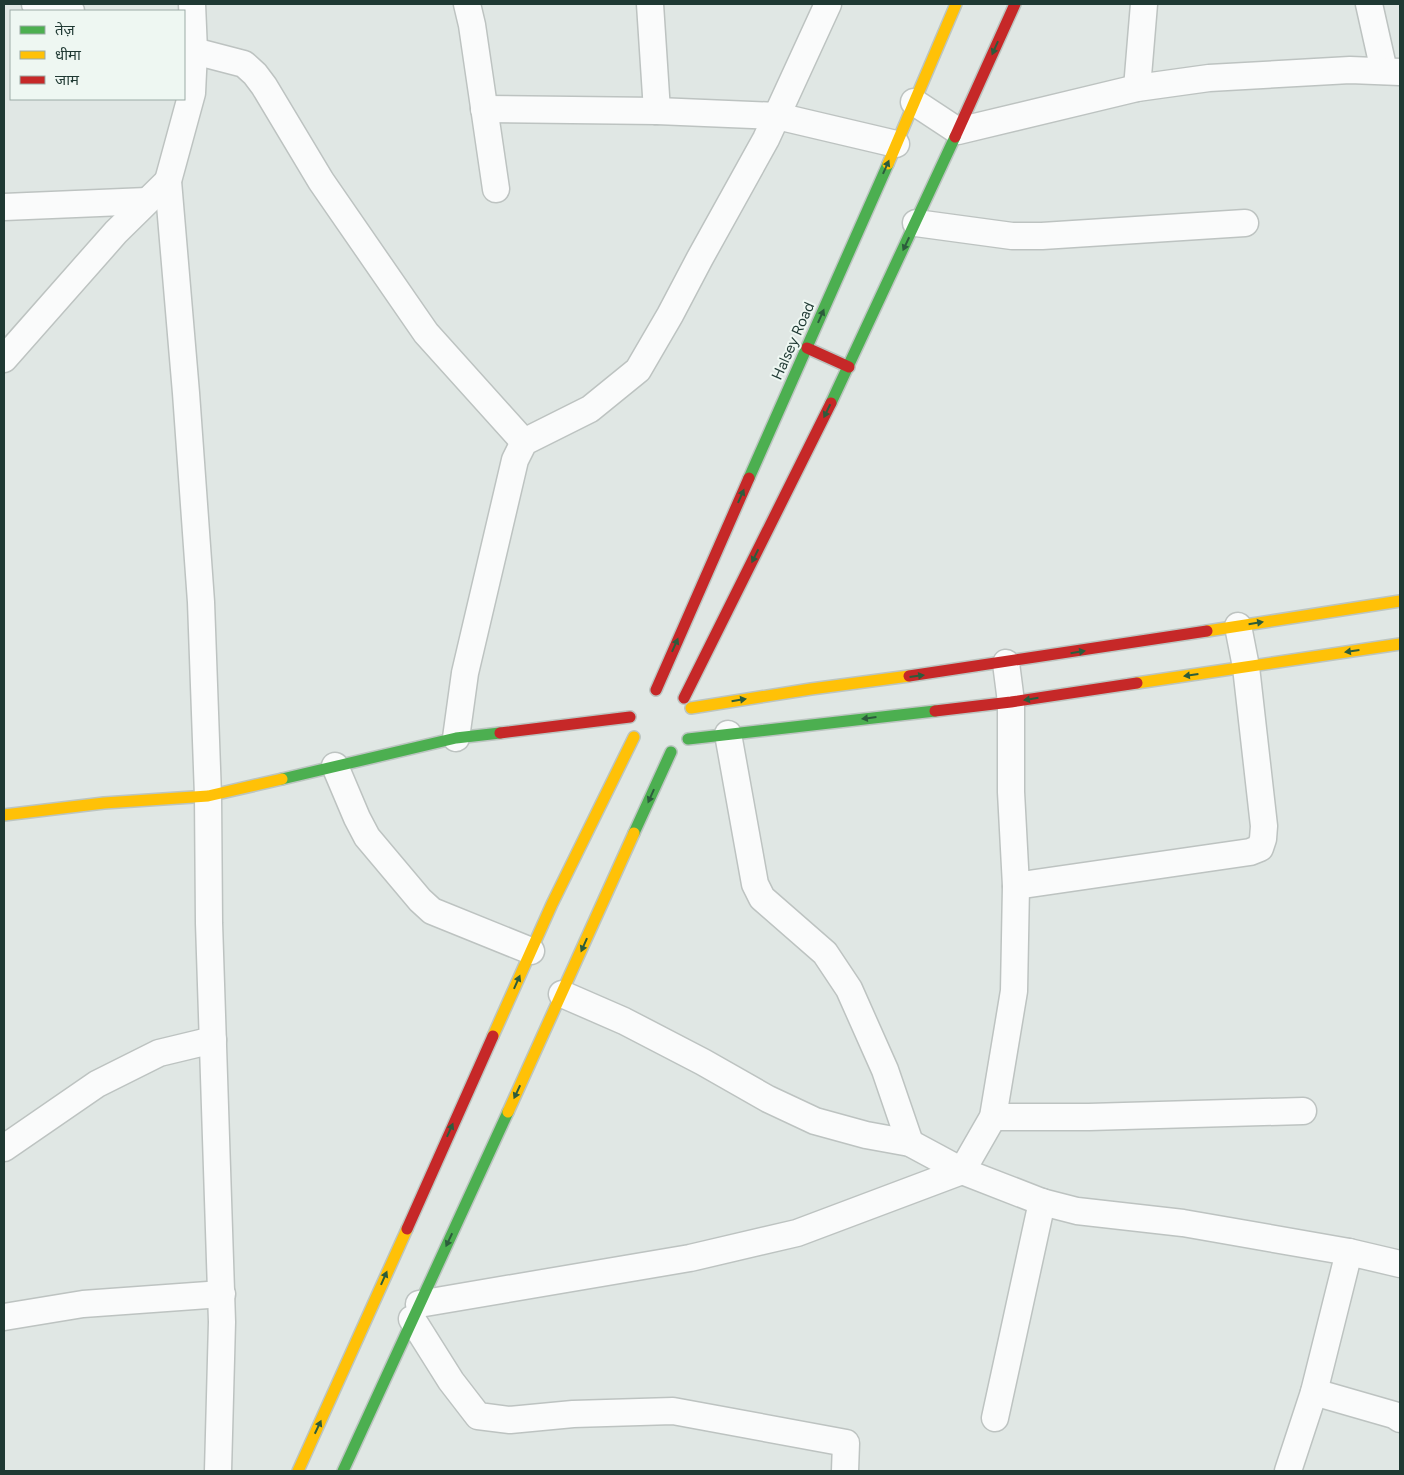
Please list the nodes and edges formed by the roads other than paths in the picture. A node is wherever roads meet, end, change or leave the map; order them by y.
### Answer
1 (35, 4) edge
2 (192, 4) edge
3 (467, 4) edge
4 (650, 4) edge
5 (828, 4) edge
6 (956, 4) edge
7 (1015, 4) edge
8 (1144, 4) edge
9 (1369, 4) edge
10 (66, 10) edge
11 (194, 51) junction
12 (1392, 72) edge
13 (1137, 88) junction
14 (188, 90) edge
15 (914, 102) junction
16 (484, 109) junction
17 (657, 111) junction
18 (777, 116) junction
19 (958, 131) junction
20 (896, 144) junction
21 (168, 181) junction
22 (496, 189) dead end
23 (147, 201) junction
24 (4, 207) edge
25 (916, 223) junction
26 (1245, 223) dead end
27 (807, 348) junction
28 (4, 359) edge
29 (849, 367) junction
30 (524, 442) junction
31 (1400, 601) edge
32 (1238, 626) junction
33 (1400, 644) edge
34 (1006, 663) junction
35 (1246, 667) junction
36 (1011, 702) junction
37 (677, 706) junction
38 (728, 734) junction
39 (456, 738) junction
40 (335, 766) junction
41 (208, 796) junction
42 (4, 815) edge
43 (1016, 886) junction
44 (531, 951) junction
45 (562, 994) junction
46 (213, 1040) junction
47 (1303, 1111) dead end
48 (993, 1117) junction
49 (910, 1143) junction
50 (4, 1148) edge
51 (962, 1171) junction
52 (1042, 1202) junction
53 (1349, 1252) junction
54 (1400, 1264) edge
55 (222, 1294) junction
56 (416, 1312) junction
57 (4, 1317) edge
58 (1314, 1392) junction
59 (995, 1418) dead end
60 (1400, 1419) edge
61 (218, 1471) edge
62 (298, 1471) edge
63 (343, 1471) edge
64 (845, 1471) edge
65 (1288, 1471) edge

1 - 10 street
2 - 11 street
3 - 16 street
4 - 17 street
5 - 18 street
6 - 15 street, Halsey Road
7 -> 19 street
8 - 13 street
9 - 12 street
11 - 14 street
11 - 30 street
12 - 13 street
13 - 19 street
14 - 21 street
15 - 19 street
15 - 20 street, Halsey Road
16 - 17 street
16 - 22 street
17 - 18 street
18 - 20 street
18 - 30 street
19 - 25 street
27 -> 20 street, Halsey Road
21 - 23 street
21 - 41 street
23 - 24 street
23 - 28 street
25 - 26 street
25 -> 29 street
27 - 29 street
37 -> 27 street, Halsey Road
29 -> 37 street
30 - 39 street
32 -> 31 street
34 -> 32 street
32 - 35 street
33 -> 35 street
34 - 36 street
37 -> 34 street
35 -> 36 street
35 - 43 street
36 -> 38 street
36 - 43 street
37 - 38 street
37 -> 45 street
38 - 49 street
39 - 40 street
39 - 44 street
40 - 41 street
40 - 44 street
41 - 42 street
41 - 46 street
43 - 48 street
62 -> 44 street
45 - 49 street
45 -> 56 street
46 - 50 street
46 - 55 street
47 - 48 street
48 - 51 street
49 - 51 street
51 - 52 street
51 - 56 street
52 - 53 street
52 - 59 street
53 - 54 street
53 - 58 street
55 - 57 street
55 - 61 street
56 - 63 street
56 - 64 street
58 - 60 street
58 - 65 street

